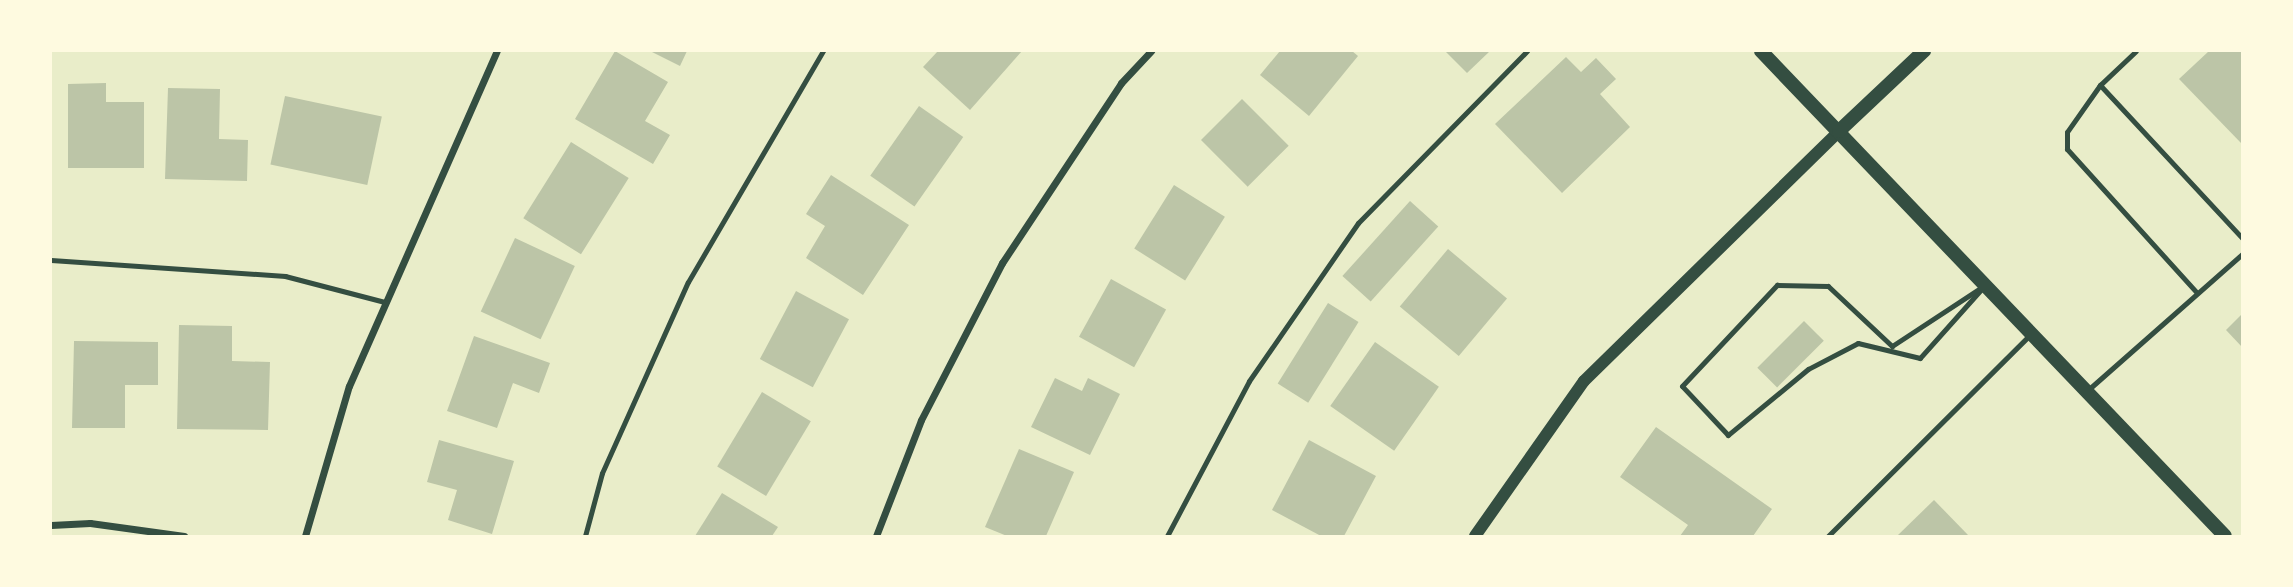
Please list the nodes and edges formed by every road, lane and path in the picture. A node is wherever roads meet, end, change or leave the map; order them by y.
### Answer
1 (497, 51) edge
2 (823, 51) edge
3 (1151, 51) edge
4 (1527, 51) edge
5 (1761, 51) edge
6 (1924, 51) edge
7 (2136, 51) edge
8 (2100, 85) junction
9 (1839, 131) junction
10 (2242, 239) edge
11 (2242, 254) edge
12 (51, 260) edge
13 (1985, 285) junction
14 (2197, 293) junction
15 (385, 302) junction
16 (2032, 334) junction
17 (2086, 391) junction
18 (51, 525) edge
19 (2220, 534) edge
20 (184, 536) edge
21 (305, 536) edge
22 (585, 536) edge
23 (876, 536) edge
24 (1167, 536) edge
25 (1475, 536) edge
26 (1828, 536) edge

1 - 15 street
2 - 22 lane
3 - 23 street
4 - 24 lane
5 - 9 main road
6 - 9 main road
7 - 8 lane
8 - 10 lane
8 - 14 lane
9 - 13 main road
9 - 25 street
11 - 14 lane
12 - 15 lane
13 - 13 lane
13 - 16 main road
14 - 17 lane
15 - 21 street
16 - 17 main road
16 - 26 lane
17 - 19 main road
18 - 20 street

